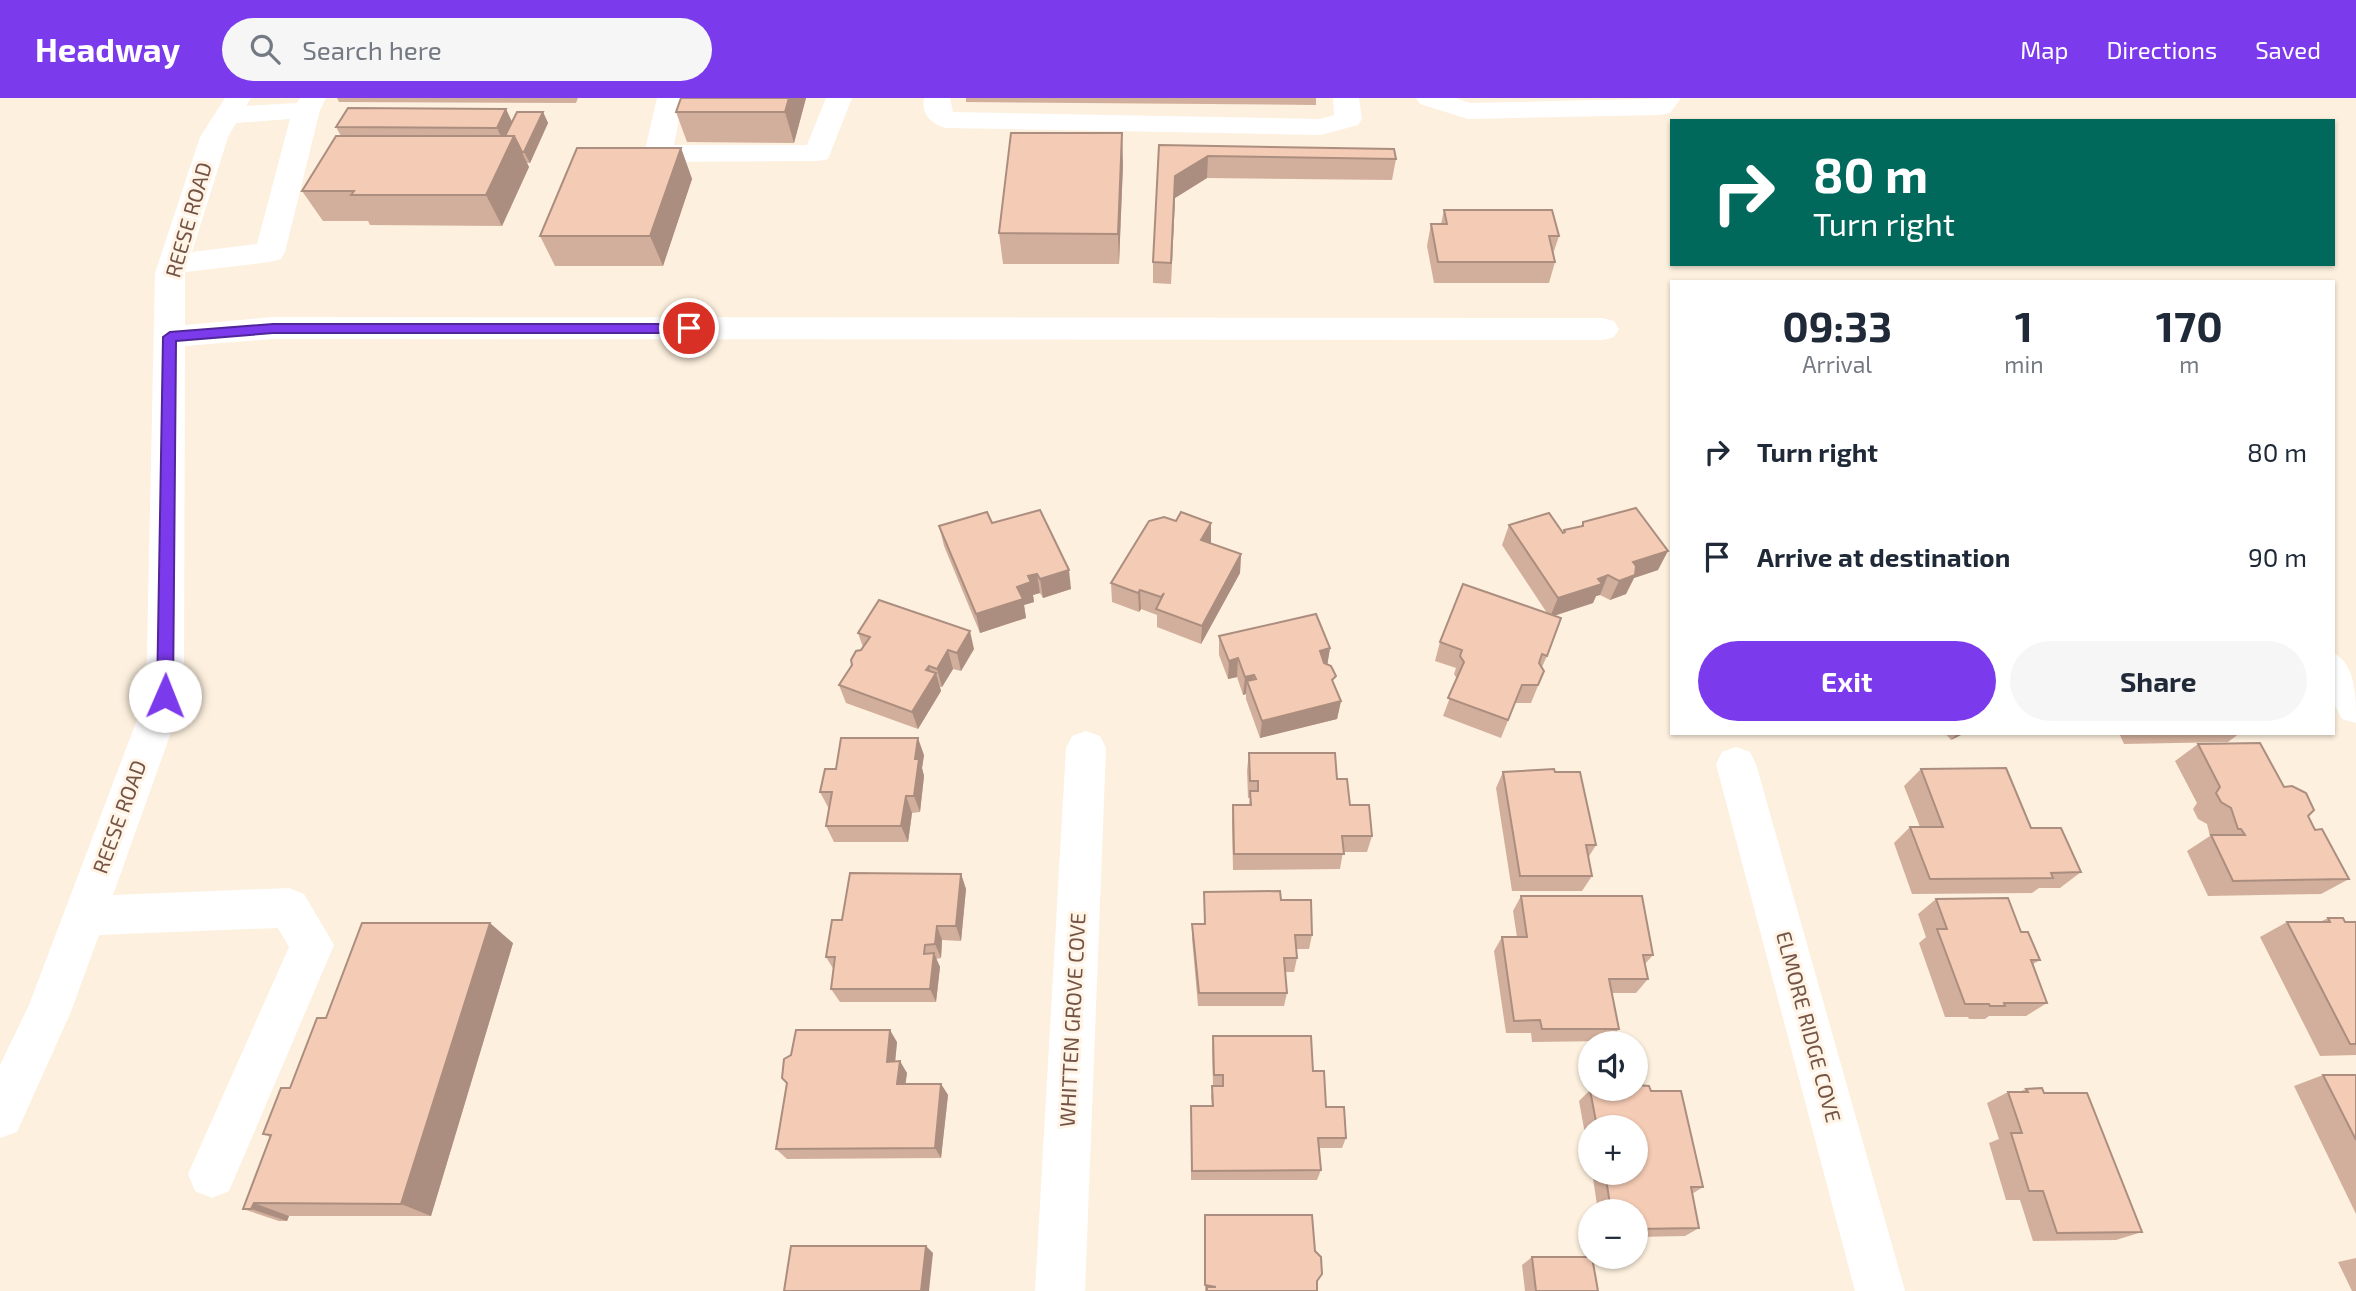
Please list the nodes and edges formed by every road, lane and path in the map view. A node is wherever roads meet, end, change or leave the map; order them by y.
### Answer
1 (670, 98) edge
2 (839, 98) edge
3 (937, 98) edge
4 (1346, 98) edge
5 (1429, 98) edge
6 (1668, 98) edge
7 (309, 104) edge
8 (232, 107) edge
9 (173, 264) junction
10 (1603, 329) dead end
11 (170, 337) junction
12 (2335, 672) edge
13 (2356, 708) edge
14 (1086, 748) dead end
15 (1735, 764) dead end
16 (84, 916) junction
17 (0, 1115) edge
18 (212, 1174) dead end
19 (1060, 1291) edge
20 (1880, 1291) edge

1 - 2 street
3 - 4 street
5 - 6 street
7 - 8 street
7 - 9 street
8 - 9 street, REESE ROAD
9 - 11 street, REESE ROAD
10 - 11 street
11 - 16 street, REESE ROAD
12 - 13 street
14 - 19 street, WHITTEN GROVE COVE
15 - 20 street, ELMORE RIDGE COVE
16 - 17 street, REESE ROAD
16 - 18 street

